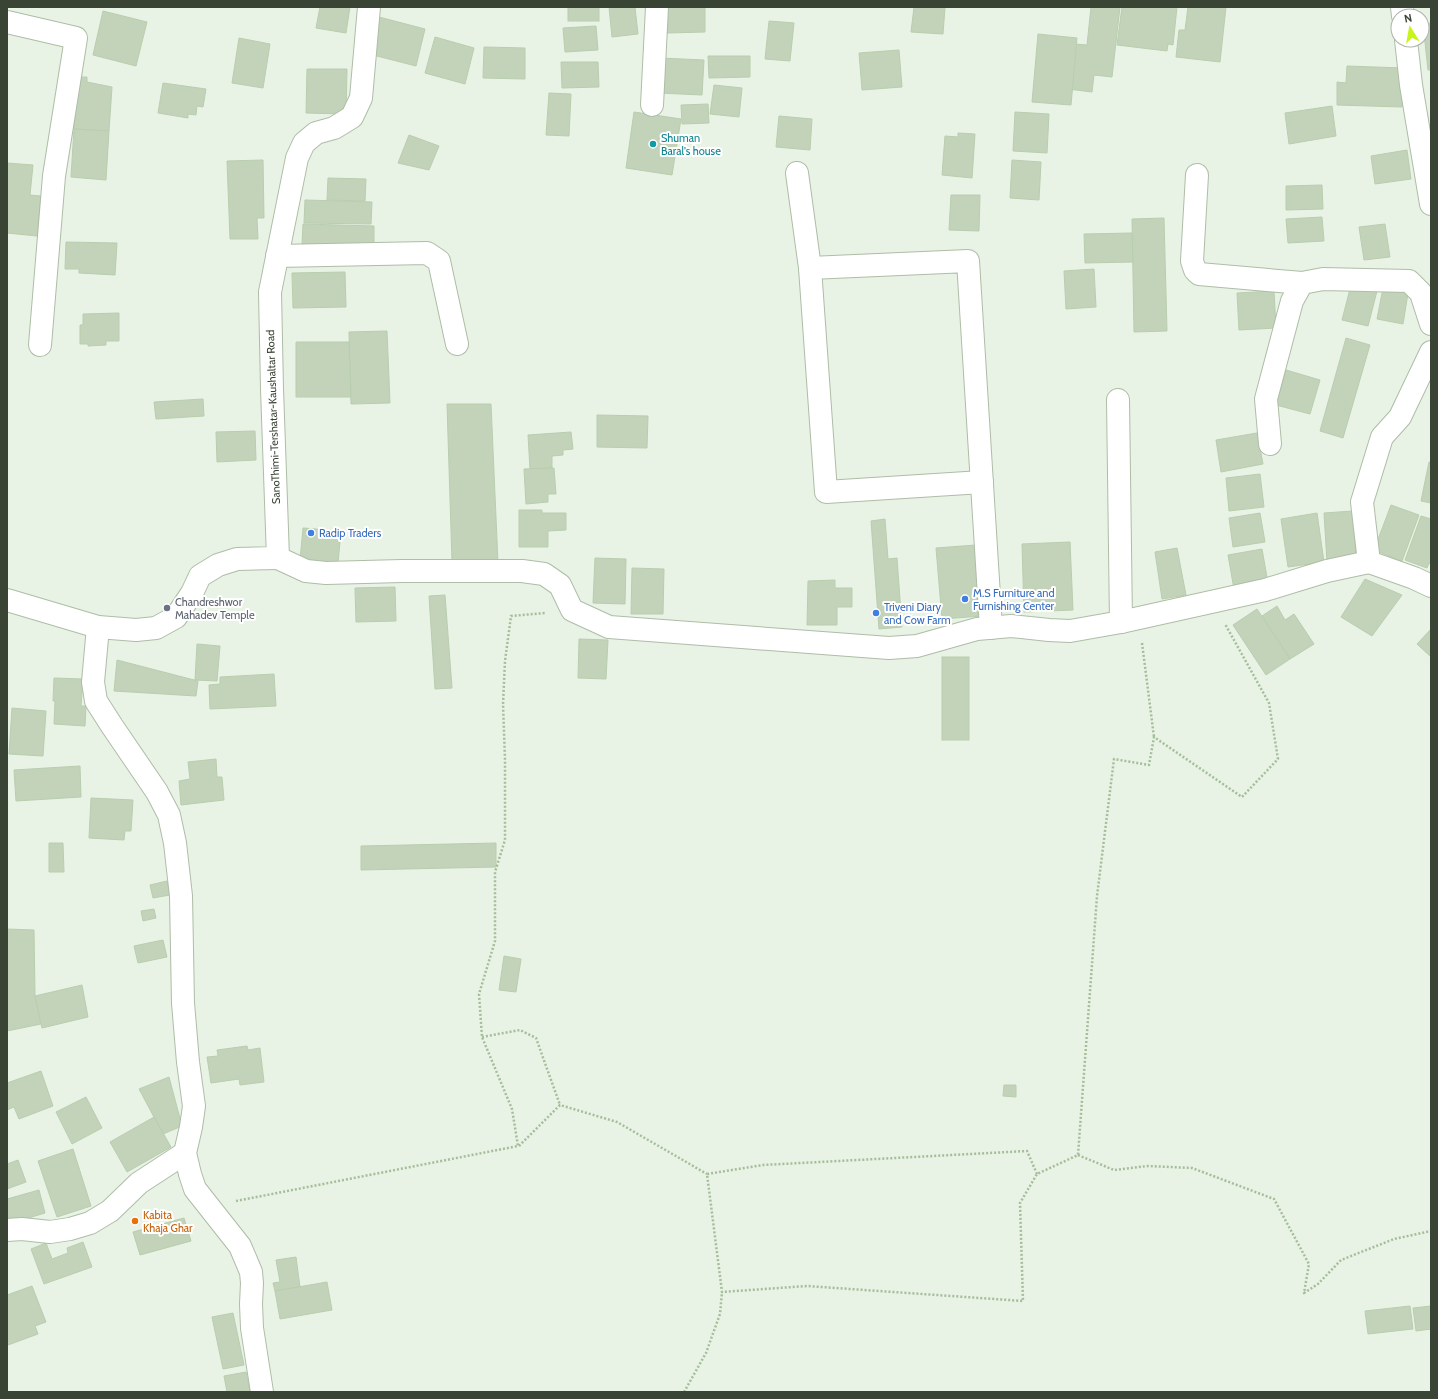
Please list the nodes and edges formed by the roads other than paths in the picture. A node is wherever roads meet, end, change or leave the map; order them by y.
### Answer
1 (369, 7) edge
2 (657, 7) edge
3 (7, 22) edge
4 (1407, 48) edge
5 (652, 105) dead end
6 (797, 173) dead end
7 (1197, 175) dead end
8 (1431, 204) edge
9 (277, 256) junction
10 (810, 268) junction
11 (1302, 283) junction
12 (1431, 324) edge
13 (457, 344) dead end
14 (40, 345) dead end
15 (1431, 352) edge
16 (1118, 400) dead end
17 (1270, 444) dead end
18 (982, 482) junction
19 (278, 558) junction
20 (1369, 562) junction
21 (1431, 586) edge
22 (7, 600) edge
23 (1129, 620) junction
24 (98, 627) junction
25 (991, 628) junction
26 (185, 1153) junction
27 (7, 1230) edge
28 (262, 1392) edge

1 - 9 street, SanoThimi-Tershatar-Kaushaltar Road
2 - 5 street
3 - 14 street
4 - 8 street
6 - 10 street
7 - 11 street
9 - 13 street
9 - 19 street, SanoThimi-Tershatar-Kaushaltar Road
10 - 18 street
10 - 18 street
11 - 12 street
11 - 17 street
15 - 20 street
16 - 23 street
18 - 25 street
19 - 24 street
19 - 25 street
20 - 21 street
20 - 23 street
22 - 24 street
23 - 25 street
24 - 26 street
26 - 27 street
26 - 28 street

